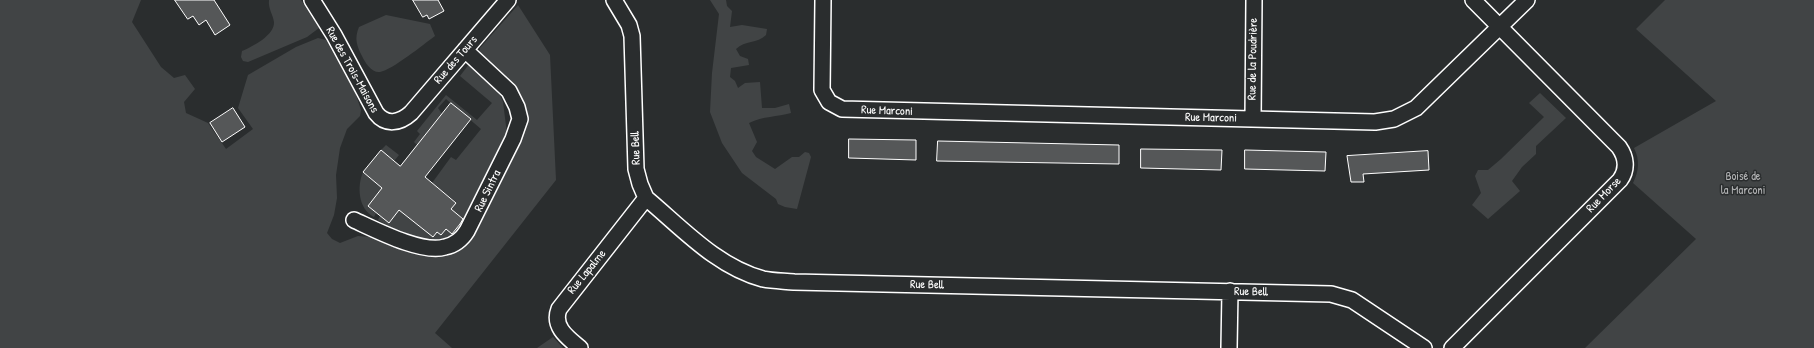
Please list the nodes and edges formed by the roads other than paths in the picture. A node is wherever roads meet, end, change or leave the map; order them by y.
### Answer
1 (312, 0) edge
2 (508, 0) edge
3 (614, 0) edge
4 (823, 0) edge
5 (1254, 0) edge
6 (1473, 0) edge
7 (1527, 0) edge
8 (1499, 27) junction
9 (465, 50) junction
10 (1253, 119) junction
11 (404, 120) joint
12 (646, 198) junction
13 (354, 220) dead end
14 (1230, 291) junction
15 (580, 348) edge
16 (1229, 348) edge
17 (1424, 348) edge
18 (1452, 348) edge

1 - 11 street, Rue des Trois-Maisons
2 - 9 street, Rue des Tours
3 - 12 street, Rue Bell
4 - 10 street, Rue Marconi
5 - 10 street, Rue de la Poudrière
6 - 8 street, Rue Morse
7 - 8 street, Rue Marconi
8 - 10 street, Rue Marconi
8 - 18 street, Rue Morse
9 - 11 street, Rue des Tours
9 - 13 street, Rue Sintra
12 - 14 street, Rue Bell
12 - 15 street, Rue Lapalme
14 - 16 street
14 - 17 street, Rue Bell

